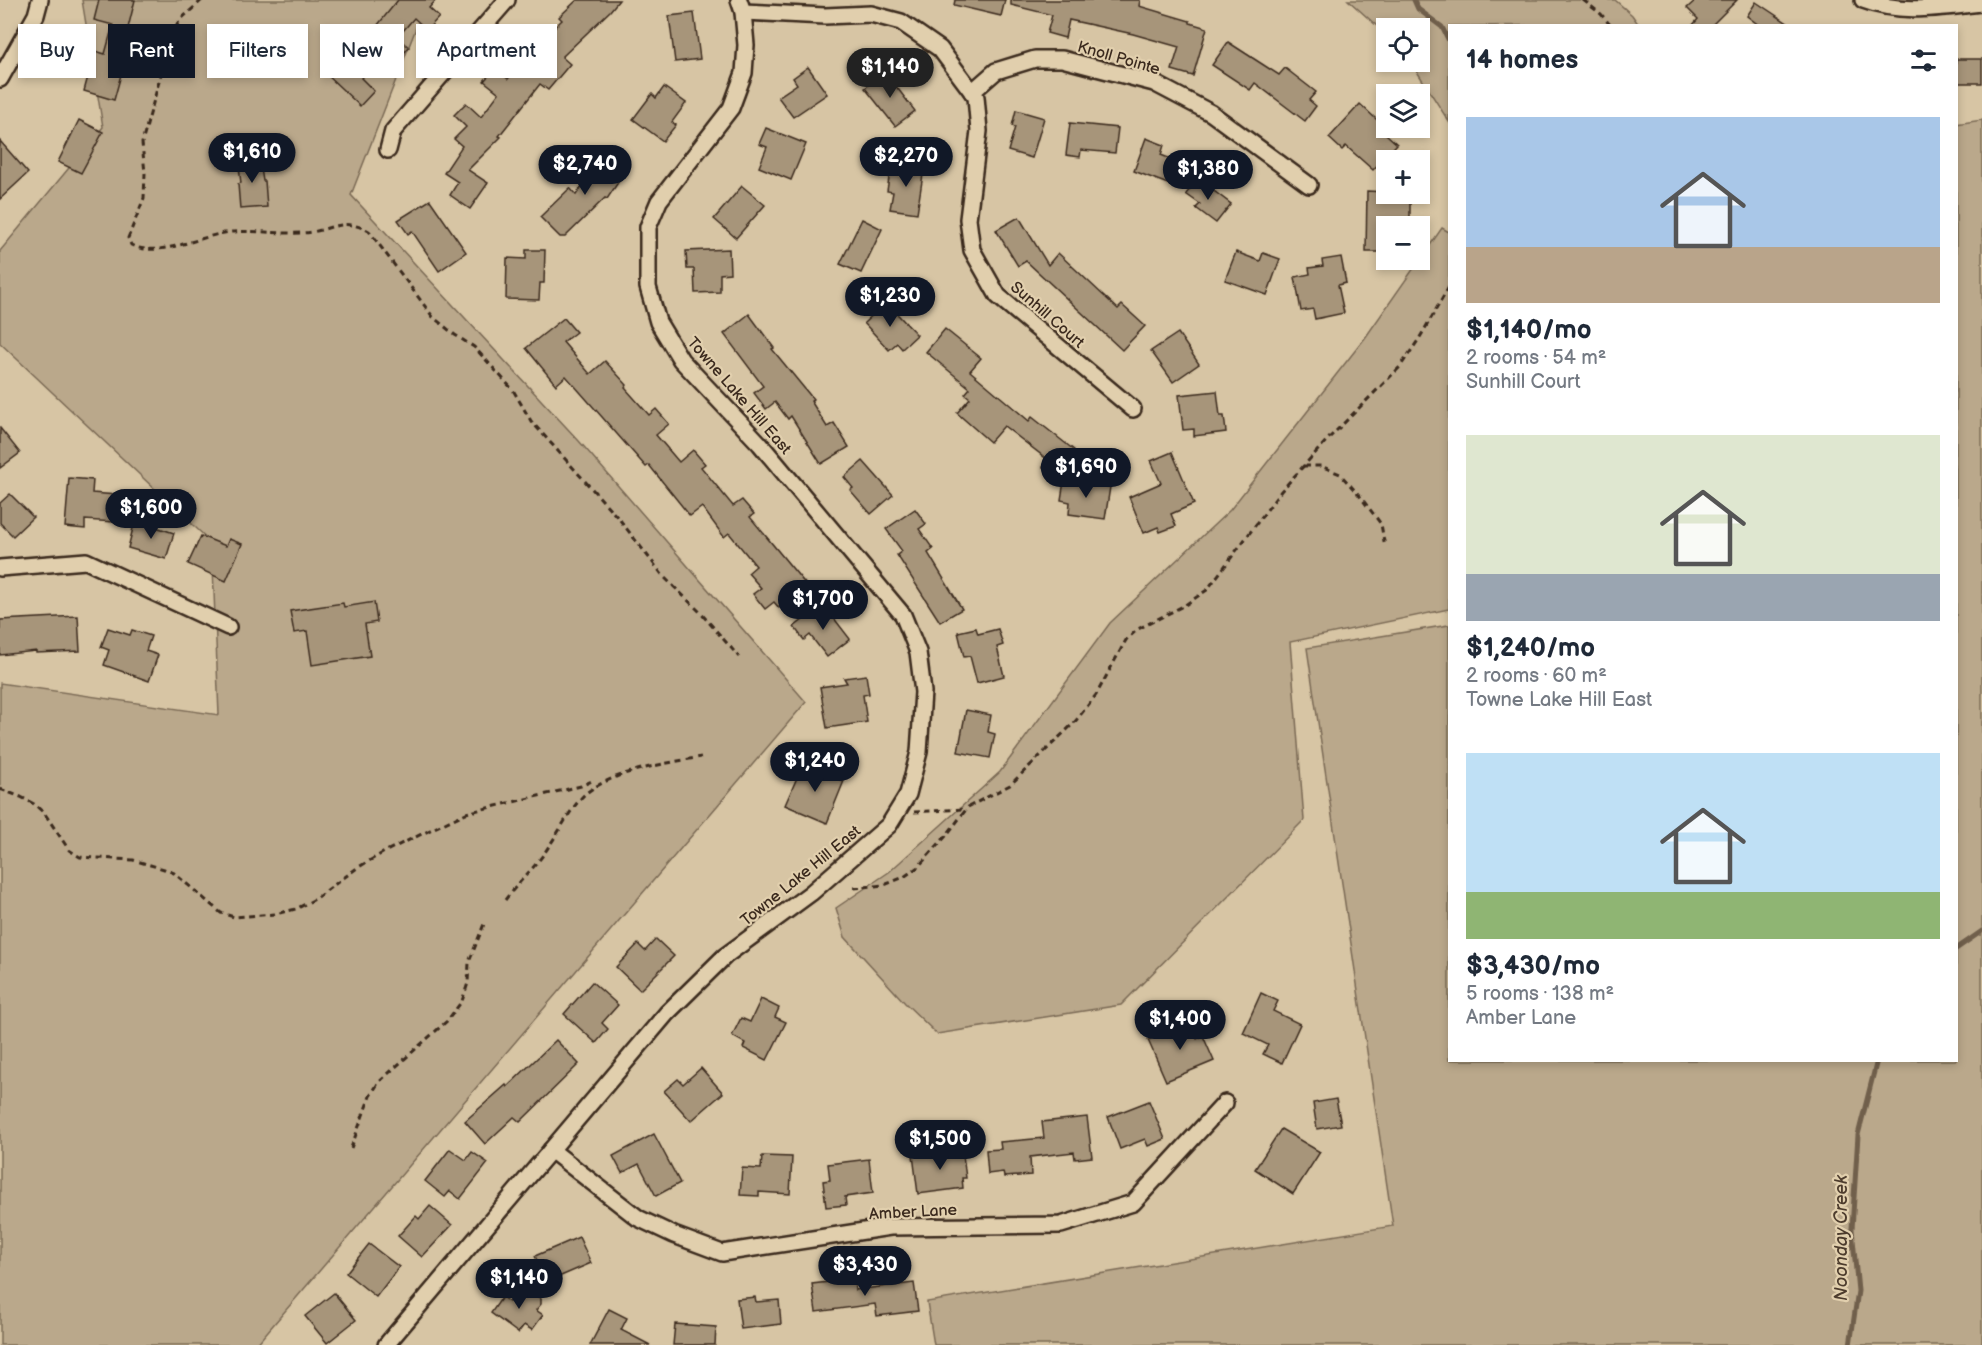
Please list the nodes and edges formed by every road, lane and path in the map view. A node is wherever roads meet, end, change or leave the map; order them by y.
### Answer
1 (40, 0) edge
2 (202, 0) edge
3 (507, 0) edge
4 (1583, 0) edge
5 (1863, 0) edge
6 (1982, 3) edge
7 (741, 6) edge
8 (1609, 24) edge
9 (0, 79) edge
10 (972, 92) junction
11 (388, 150) dead end
12 (1309, 185) dead end
13 (1448, 289) edge
14 (1133, 409) dead end
15 (1304, 466) junction
16 (1385, 548) dead end
17 (0, 568) edge
18 (228, 627) dead end
19 (739, 657) dead end
20 (701, 757) dead end
21 (594, 780) dead end
22 (0, 789) edge
23 (966, 809) junction
24 (906, 810) dead end
25 (854, 888) dead end
26 (505, 900) dead end
27 (484, 924) dead end
28 (1225, 1103) dead end
29 (351, 1148) dead end
30 (551, 1150) junction
31 (386, 1345) edge

1 - 9 street
2 - 19 path
3 - 11 street
4 - 8 path
5 - 6 street
7 - 10 street, Sunhill Court
7 - 30 street, Towne Lake Hill East
10 - 12 street, Knoll Pointe
10 - 14 street, Sunhill Court
13 - 15 path
15 - 16 path
15 - 23 path
17 - 18 street
20 - 26 path
21 - 22 path
23 - 24 path
23 - 25 path
27 - 29 path
28 - 30 street, Amber Lane
30 - 31 street, Towne Lake Hill East

